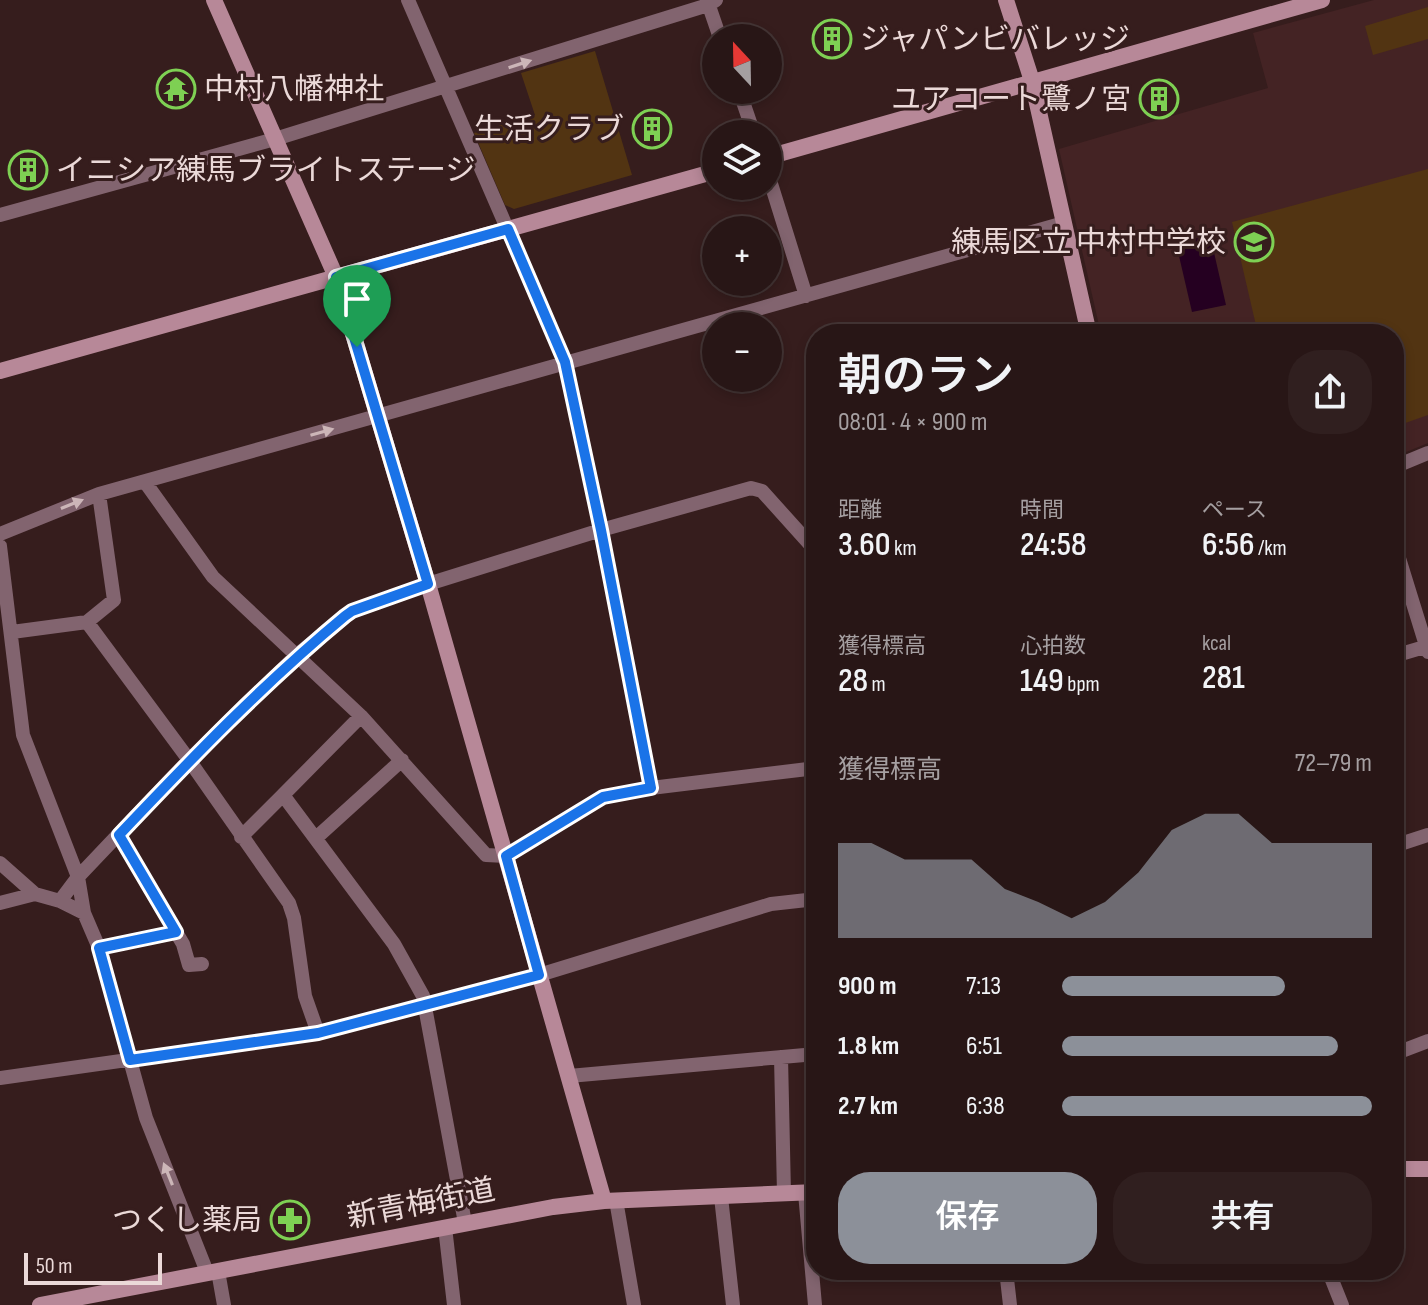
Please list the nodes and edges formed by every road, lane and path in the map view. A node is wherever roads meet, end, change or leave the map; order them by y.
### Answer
1 (214, 0) edge
2 (408, 0) edge
3 (1006, 0) edge
4 (1322, 0) edge
5 (711, 2) edge
6 (716, 24) edge
7 (1032, 81) junction
8 (446, 88) junction
9 (275, 139) junction
10 (782, 153) edge
11 (702, 175) edge
12 (776, 200) edge
13 (0, 215) edge
14 (1064, 223) junction
15 (508, 229) junction
16 (336, 277) junction
17 (806, 296) junction
18 (1087, 324) edge
19 (565, 362) junction
20 (0, 371) edge
21 (378, 417) junction
22 (1428, 453) edge
23 (1404, 463) edge
24 (145, 482) junction
25 (99, 494) junction
26 (601, 530) junction
27 (0, 534) edge
28 (806, 540) edge
29 (0, 546) edge
30 (1404, 574) edge
31 (428, 584) junction
32 (87, 622) junction
33 (12, 632) junction
34 (1427, 648) edge
35 (298, 654) junction
36 (1404, 654) edge
37 (361, 716) junction
38 (189, 760) junction
39 (402, 760) junction
40 (806, 769) edge
41 (651, 788) junction
42 (283, 795) junction
43 (119, 835) junction
44 (1428, 835) edge
45 (241, 837) junction
46 (316, 838) junction
47 (1404, 843) edge
48 (506, 856) junction
49 (0, 863) edge
50 (78, 877) junction
51 (35, 894) junction
52 (806, 900) edge
53 (60, 901) junction
54 (0, 903) edge
55 (84, 913) junction
56 (176, 932) junction
57 (99, 948) junction
58 (202, 964) dead end
59 (539, 975) junction
60 (426, 1006) junction
61 (318, 1033) junction
62 (1428, 1041) edge
63 (1404, 1050) edge
64 (806, 1055) edge
65 (781, 1057) junction
66 (130, 1060) junction
67 (569, 1076) junction
68 (0, 1078) edge
69 (1404, 1169) edge
70 (1428, 1169) edge
71 (806, 1192) edge
72 (784, 1194) junction
73 (721, 1197) junction
74 (610, 1200) junction
75 (465, 1223) junction
76 (445, 1227) junction
77 (213, 1272) junction
78 (814, 1280) edge
79 (1007, 1280) edge
80 (1332, 1280) edge
81 (40, 1305) edge
82 (224, 1305) edge
83 (454, 1305) edge
84 (634, 1305) edge
85 (733, 1305) edge
86 (815, 1305) edge
87 (1010, 1305) edge
88 (1342, 1305) edge

1 - 9 street
2 - 8 street
3 - 7 street
4 - 7 street
5 - 6 street
8 -> 5 street
7 - 10 street
7 - 14 street
8 - 9 street
8 - 15 street
9 - 13 street
9 - 16 street
11 - 15 street
12 - 17 street
14 - 17 street
14 - 18 street
15 - 16 street
15 - 19 street
16 - 20 street
16 - 21 street
17 - 19 street
19 - 21 street
19 - 26 street
24 -> 21 street
21 - 31 street
22 - 23 street
24 - 25 street
24 - 35 street
27 -> 25 street
25 - 32 street
26 - 28 street
26 - 31 street
26 - 41 street
29 - 33 street
30 - 34 street
31 - 35 street
31 - 48 street
32 - 33 street
32 - 38 street
33 - 50 street
34 - 36 street
35 - 37 street
35 - 38 street
37 - 39 street
37 - 42 street
38 - 43 street
38 - 45 street
39 - 46 street
39 - 48 street
40 - 41 street
41 - 48 street
42 - 45 street
42 - 46 street
43 - 50 street
43 - 56 street
44 - 47 street
45 - 61 street
46 - 60 street
48 - 59 street
49 - 51 street
50 - 53 street
50 - 55 street
51 - 53 street
51 - 54 street
52 - 59 street
53 - 55 street
55 - 57 street
56 - 57 street
56 - 58 street
57 - 66 street
59 - 60 street
59 - 67 street
60 - 61 street
60 - 75 street
61 - 66 street
62 - 63 street
64 - 65 street
65 - 67 street
65 - 72 street
66 - 68 street
77 -> 66 street
67 - 74 street
69 - 70 street
71 - 72 street, 新青梅街道
72 - 73 street, 新青梅街道
73 - 74 street, 新青梅街道
73 - 85 street
74 - 75 street, 新青梅街道
74 - 84 street
75 - 76 street, 新青梅街道
76 - 77 street, 新青梅街道
76 - 83 street
77 - 81 street, 新青梅街道
77 - 82 street
78 - 86 street
79 - 87 street
80 - 88 street

